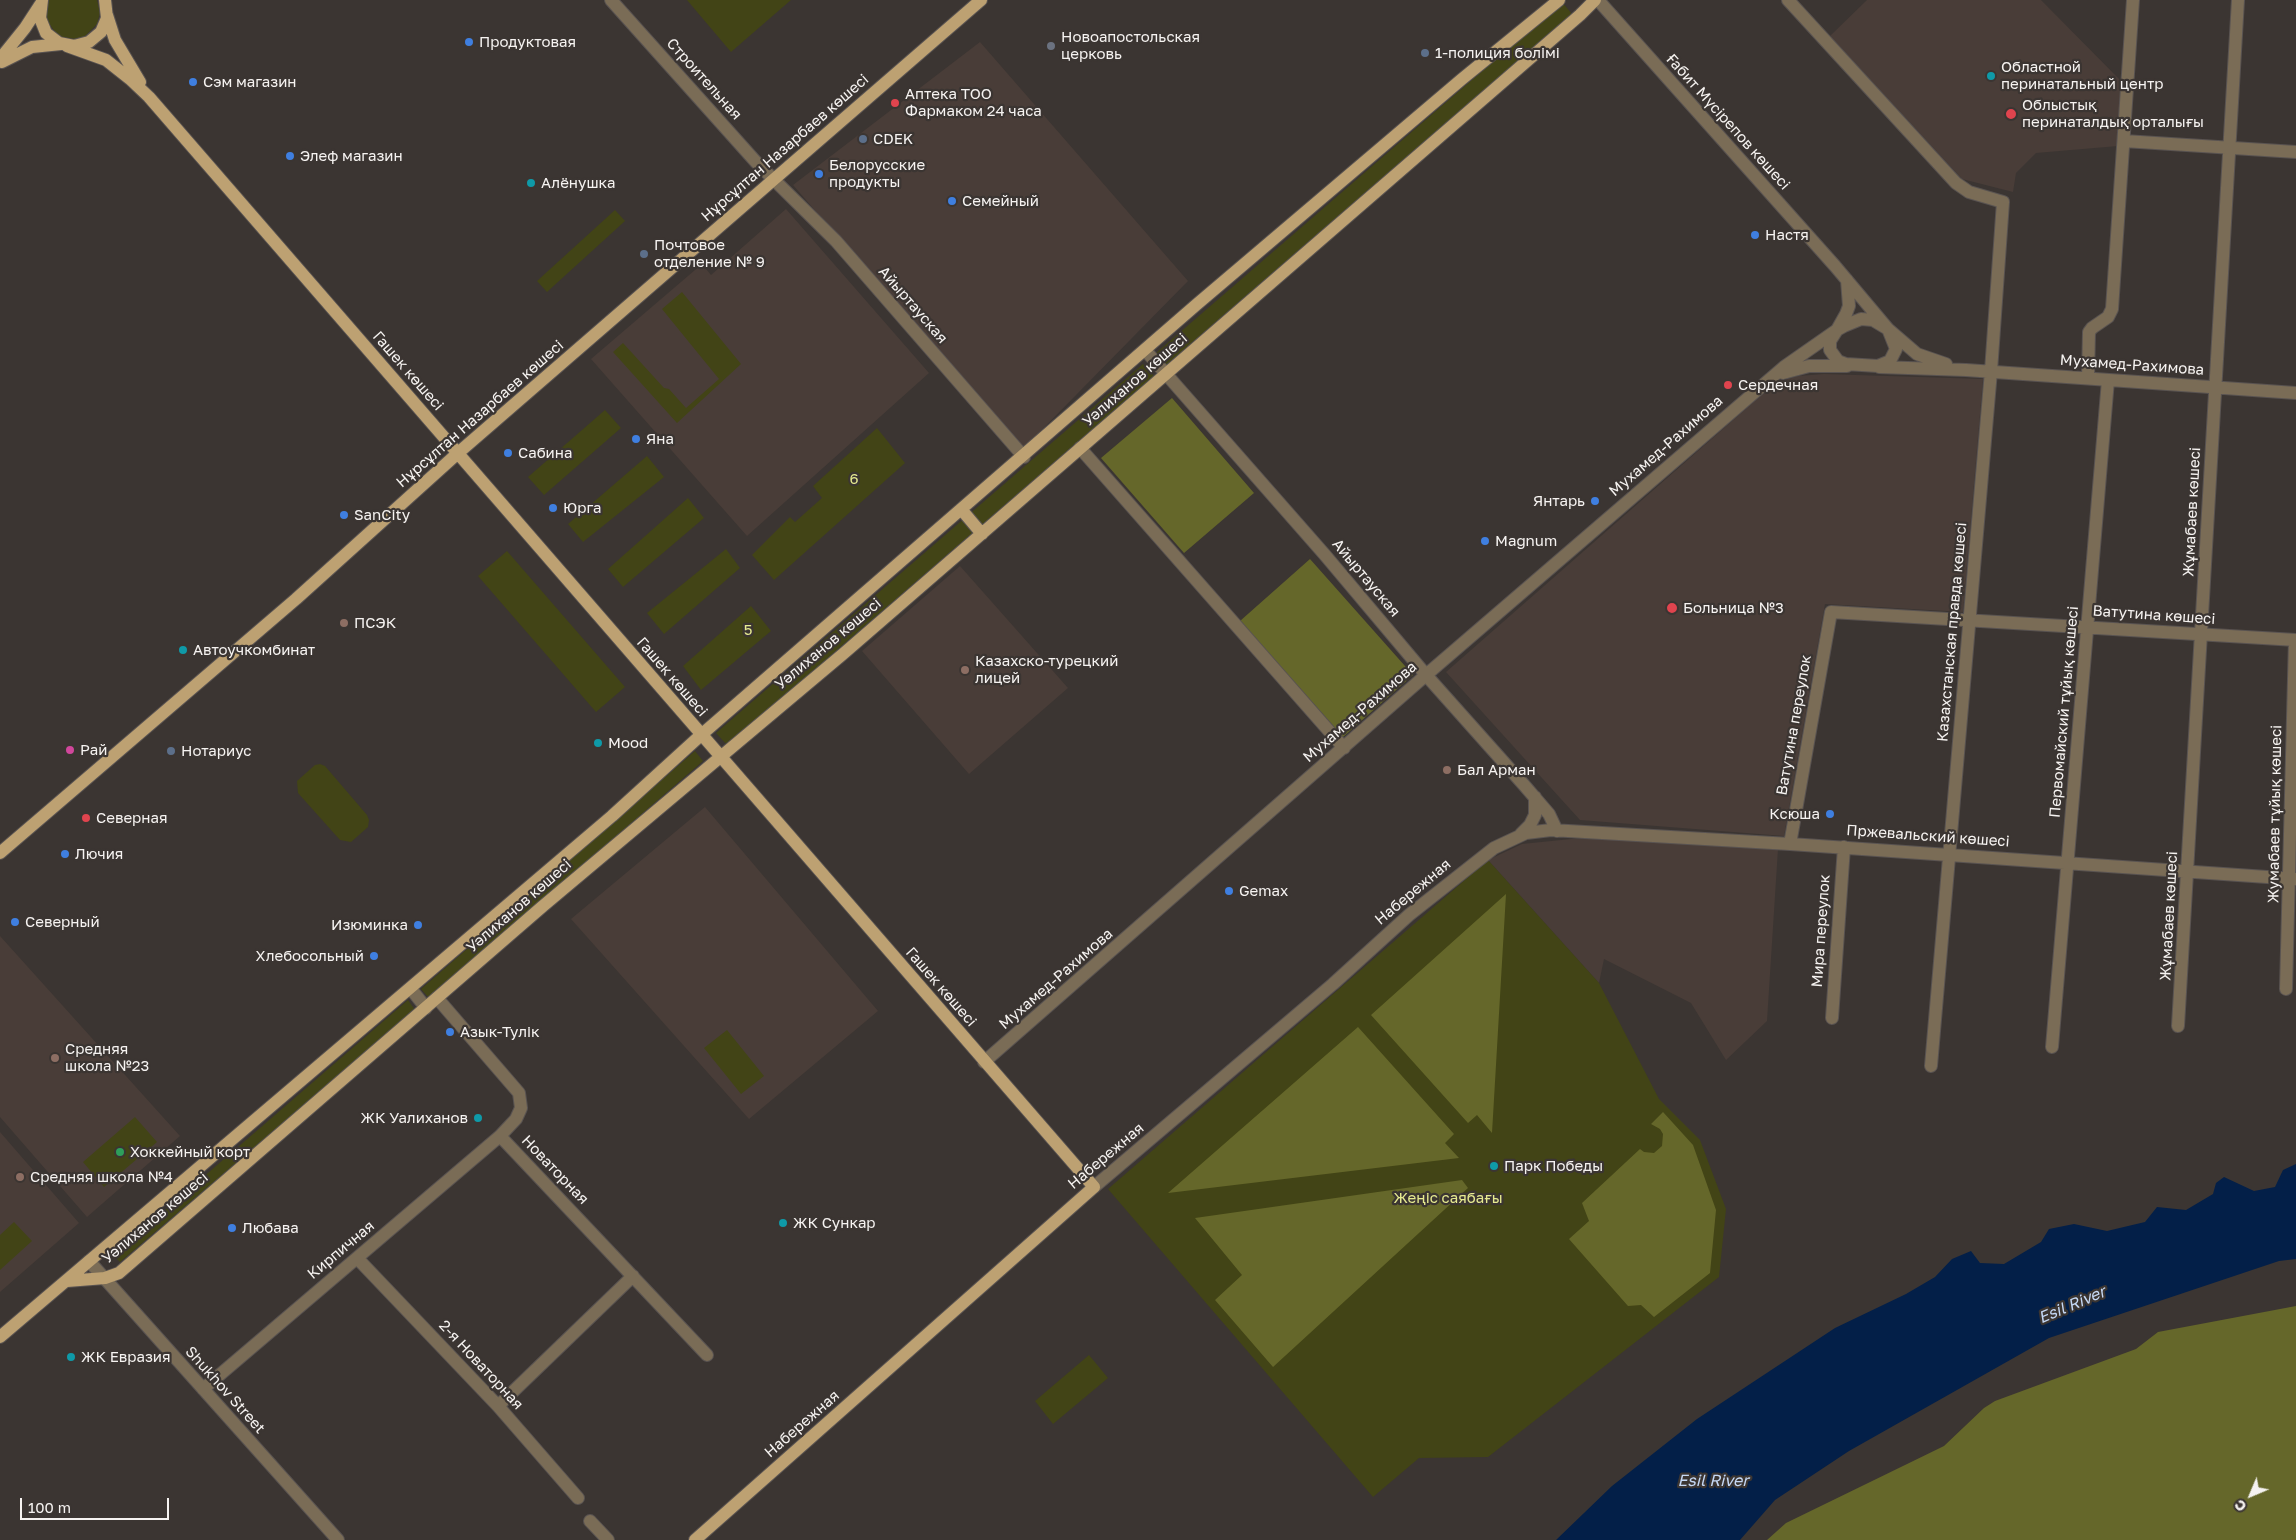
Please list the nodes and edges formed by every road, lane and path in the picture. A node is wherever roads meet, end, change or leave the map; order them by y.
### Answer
1 (611, 0) edge
2 (981, 0) edge
3 (1559, 0) edge
4 (1596, 0) edge
5 (1788, 0) edge
6 (2134, 0) edge
7 (2238, 0) edge
8 (41, 1) edge
9 (107, 6) edge
10 (65, 45) junction
11 (0, 59) edge
12 (0, 63) edge
13 (149, 97) junction
14 (2124, 141) junction
15 (2229, 148) junction
16 (2296, 152) edge
17 (775, 178) junction
18 (1847, 280) junction
19 (1888, 329) junction
20 (1837, 330) junction
21 (1145, 350) junction
22 (1863, 367) junction
23 (1966, 370) junction
24 (1991, 371) junction
25 (1166, 374) junction
26 (2088, 378) junction
27 (2108, 380) junction
28 (1758, 387) junction
29 (2215, 387) junction
30 (2296, 393) edge
31 (1080, 448) junction
32 (458, 454) junction
33 (1024, 456) junction
34 (961, 510) junction
35 (982, 534) junction
36 (1831, 612) joint
37 (1969, 620) junction
38 (2087, 627) junction
39 (2201, 634) junction
40 (2295, 640) edge
41 (1426, 676) junction
42 (701, 735) junction
43 (1344, 748) junction
44 (722, 760) junction
45 (1535, 797) junction
46 (1557, 831) junction
47 (1519, 835) junction
48 (1790, 844) junction
49 (1844, 847) junction
50 (0, 853) edge
51 (1949, 854) junction
52 (2068, 862) junction
53 (2188, 872) junction
54 (2293, 878) edge
55 (2286, 989) dead end
56 (411, 990) junction
57 (437, 998) junction
58 (426, 1008) junction
59 (1832, 1018) dead end
60 (2178, 1026) dead end
61 (2052, 1047) dead end
62 (984, 1062) junction
63 (1931, 1066) dead end
64 (500, 1136) junction
65 (1094, 1187) junction
66 (357, 1258) junction
67 (89, 1261) junction
68 (633, 1276) junction
69 (105, 1278) junction
70 (67, 1281) junction
71 (0, 1337) edge
72 (707, 1355) dead end
73 (203, 1389) junction
74 (498, 1406) junction
75 (578, 1498) dead end
76 (590, 1521) dead end
77 (338, 1540) edge
78 (608, 1540) edge
79 (695, 1540) edge

1 - 17 street, Строительная
2 - 17 main road, Нұрсұлтан Назарбаев көшесі
3 - 21 main road, Уәлиханов көшесі
4 - 18 street, Ғабит Мүсірепов көшесі
4 - 25 main road, Уәлиханов көшесі
5 - 24 street, Казахстанская правда көшесі
6 - 14 street
7 - 15 street, Жұмабаев көшесі
8 - 10 main road
8 - 11 main road
9 - 10 main road
9 - 13 main road, Гашек көшесі
10 - 12 main road
10 - 13 main road, Гашек көшесі
13 - 32 main road, Гашек көшесі
14 - 15 street
14 - 26 street
15 - 16 street
15 - 29 street, Жұмабаев көшесі
17 - 32 main road, Нұрсұлтан Назарбаев көшесі
17 - 33 street, Айыртауская
18 - 19 street, Ғабит Мүсірепов көшесі
18 - 20 street
19 - 20 street
19 - 22 street
19 - 23 street
20 - 22 street
20 - 28 street
21 - 25 street, Айыртауская
21 - 33 main road, Уәлиханов көшесі
22 - 23 street, Мухамед-Рахимова
22 - 28 street
23 - 24 street, Мухамед-Рахимова
24 - 26 street, Мухамед-Рахимова
24 - 37 street, Казахстанская правда көшесі
25 - 31 main road, Уәлиханов көшесі
25 - 41 street, Айыртауская
26 - 27 street, Мухамед-Рахимова
27 - 29 street, Мухамед-Рахимова
27 - 38 street, Первомайский тұйық көшесі
28 - 41 street, Мухамед-Рахимова
29 - 30 street, Мухамед-Рахимова
29 - 39 street, Жұмабаев көшесі
31 - 35 main road, Уәлиханов көшесі
31 - 43 street
32 - 42 main road, Гашек көшесі
32 - 50 main road, Нұрсұлтан Назарбаев көшесі
33 - 34 main road, Уәлиханов көшесі
34 - 35 main road
34 - 42 main road, Уәлиханов көшесі
35 - 44 main road, Уәлиханов көшесі
36 - 37 street, Ватутина көшесі
36 - 48 street, Ватутина переулок
37 - 38 street, Ватутина көшесі
37 - 51 street, Казахстанская правда көшесі
38 - 39 street, Ватутина көшесі
38 - 52 street, Первомайский тұйық көшесі
39 - 40 street, Ватутина көшесі
39 - 53 street, Жұмабаев көшесі
40 - 54 street, Жумабаев тұйық көшесі
41 - 43 street, Мухамед-Рахимова
41 - 45 street, Айыртауская
42 - 44 main road, Гашек көшесі
42 - 56 main road, Уәлиханов көшесі
43 - 62 street, Мухамед-Рахимова
44 - 57 main road, Уәлиханов көшесі
44 - 62 main road, Гашек көшесі
45 - 46 street, Айыртауская
45 - 47 street
46 - 47 street, Набережная
46 - 48 street, Пржевальский көшесі
47 - 65 street, Набережная
48 - 49 street, Пржевальский көшесі
49 - 51 street, Пржевальский көшесі
49 - 59 street, Мира переулок
51 - 52 street, Пржевальский көшесі
51 - 63 street, Казахстанская правда көшесі
52 - 53 street, Пржевальский көшесі
52 - 61 street, Первомайский тұйық көшесі
53 - 54 street, Пржевальский көшесі
53 - 60 street, Жұмабаев көшесі
54 - 55 street, Жумабаев тұйық көшесі
56 - 58 street
56 - 67 main road, Уәлиханов көшесі
57 - 58 main road, Уәлиханов көшесі
57 - 64 street, Новаторная
58 - 69 main road, Уәлиханов көшесі
62 - 65 main road, Гашек көшесі
64 - 66 street, Кирпичная
64 - 68 street, Новаторная
65 - 79 main road, Набережная
66 - 73 street, Кирпичная
66 - 74 street, 2-я Новаторная
67 - 69 street, Shukhov Street
67 - 70 main road, Уәлиханов көшесі
68 - 72 street, Новаторная
68 - 74 street
69 - 70 main road, Уәлиханов көшесі
69 - 73 street, Shukhov Street
70 - 71 main road, Уәлиханов көшесі
73 - 77 street, Shukhov Street
74 - 75 street, 2-я Новаторная
76 - 78 street

